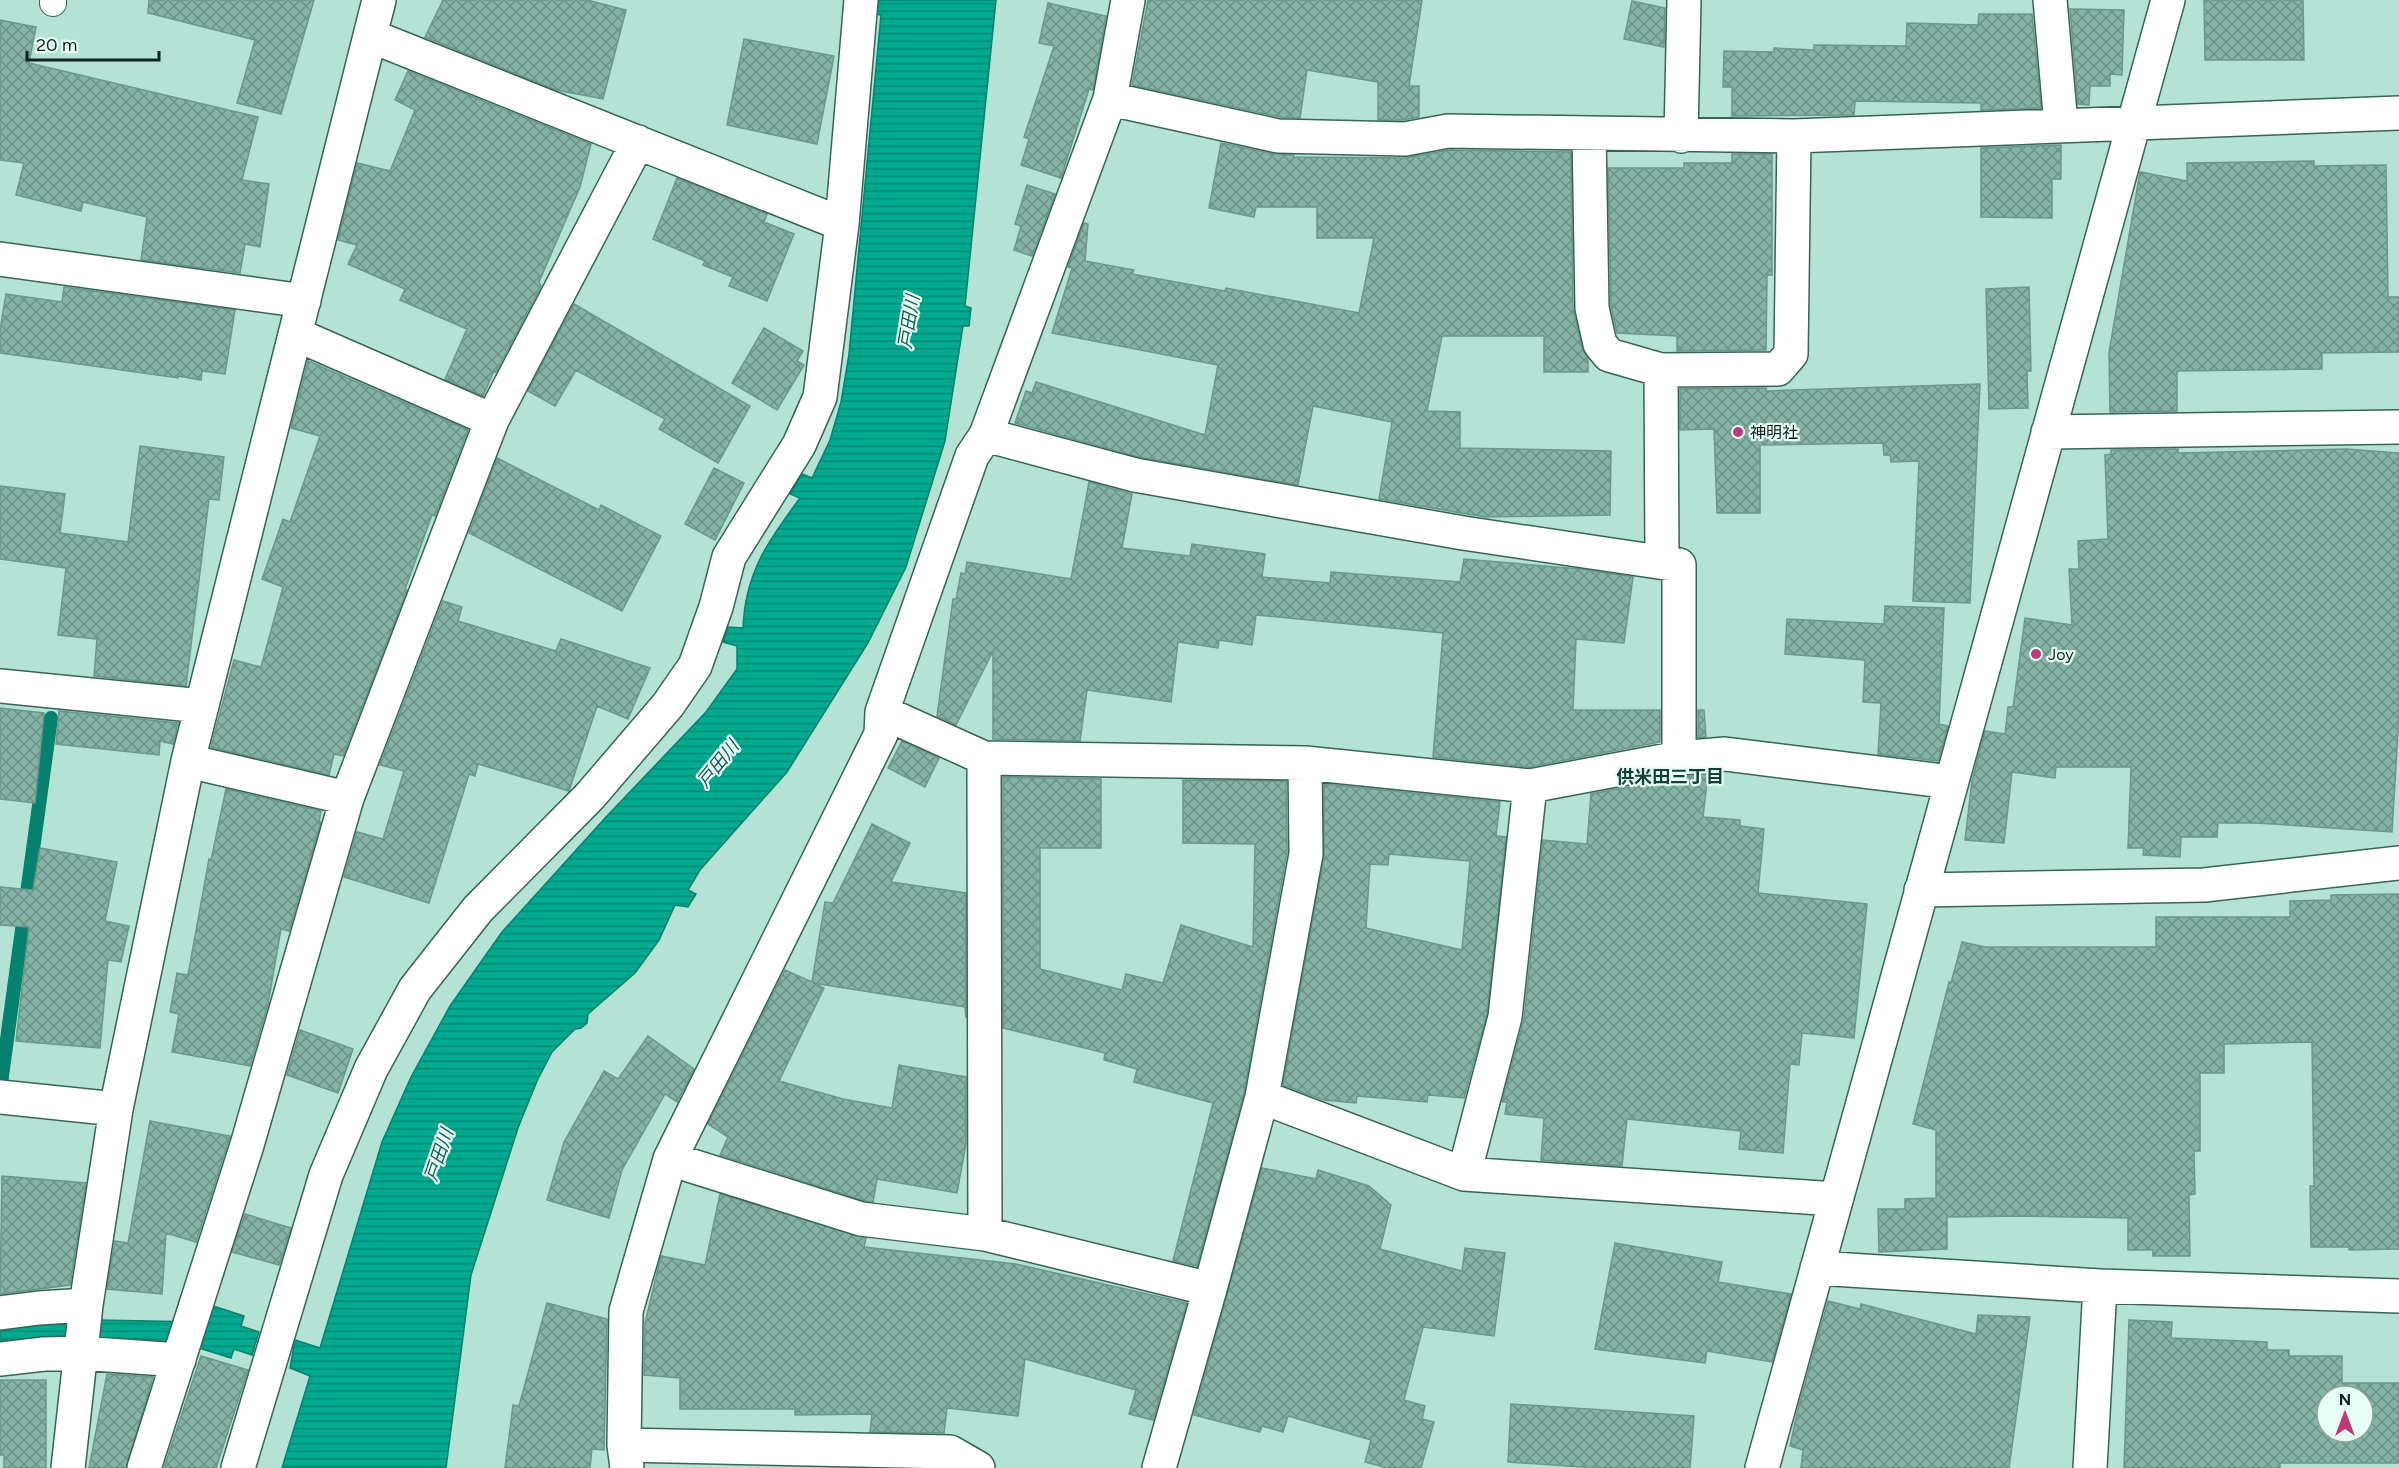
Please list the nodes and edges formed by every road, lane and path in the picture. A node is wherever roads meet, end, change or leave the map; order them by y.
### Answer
1 (379, 0) edge
2 (861, 0) edge
3 (1128, 0) edge
4 (1684, 0) edge
5 (2050, 0) edge
6 (2168, 0) edge
7 (371, 36) junction
8 (1110, 99) junction
9 (2399, 113) edge
10 (2134, 122) junction
11 (2061, 125) junction
12 (1589, 134) junction
13 (1681, 136) junction
14 (1794, 136) junction
15 (638, 142) junction
16 (842, 224) junction
17 (0, 259) edge
18 (304, 301) junction
19 (295, 334) junction
20 (1661, 370) junction
21 (492, 420) junction
22 (2399, 427) edge
23 (2048, 432) junction
24 (986, 435) junction
25 (1662, 562) junction
26 (0, 686) edge
27 (202, 706) junction
28 (882, 712) junction
29 (984, 758) junction
30 (1679, 758) junction
31 (188, 761) junction
32 (1305, 763) junction
33 (1951, 782) junction
34 (1530, 786) junction
35 (347, 798) junction
36 (2399, 863) edge
37 (1921, 890) junction
38 (0, 1097) edge
39 (1262, 1098) junction
40 (116, 1109) junction
41 (670, 1159) junction
42 (1464, 1174) junction
43 (1836, 1199) junction
44 (985, 1234) junction
45 (1817, 1268) junction
46 (2100, 1286) junction
47 (1210, 1289) junction
48 (2399, 1296) edge
49 (86, 1305) junction
50 (0, 1313) edge
51 (80, 1353) junction
52 (0, 1359) edge
53 (179, 1360) junction
54 (626, 1456) edge
55 (68, 1468) edge
56 (144, 1468) edge
57 (237, 1468) edge
58 (978, 1468) edge
59 (1159, 1468) edge
60 (1762, 1468) edge
61 (2090, 1468) edge

1 - 7 street
2 - 16 street
3 - 8 street
4 - 13 street
5 - 11 street
6 - 10 street
7 - 15 street
7 - 18 street
8 - 12 street
8 - 24 street
9 - 10 street
10 - 11 street
10 - 23 street
11 - 14 street
12 - 13 street
12 - 20 street
13 - 14 street
14 - 20 street
15 - 16 street
15 - 21 street
16 - 57 street
17 - 18 street
18 - 19 street
19 - 21 street
19 - 27 street
20 - 25 street
21 - 35 street
22 - 23 street
23 - 33 street
24 - 25 street
24 - 28 street
25 - 30 street
26 - 27 street
27 - 31 street
28 - 29 street
28 - 41 street
29 - 32 street
29 - 44 street
30 - 33 street
30 - 34 street
31 - 35 street
31 - 40 street
32 - 34 street
32 - 39 street
33 - 37 street
34 - 42 street
35 - 53 street
36 - 37 street
37 - 43 street
38 - 40 street
39 - 42 street
39 - 47 street
40 - 49 street
41 - 44 street
41 - 54 street
42 - 43 street
43 - 45 street
44 - 47 street
45 - 46 street
45 - 60 street
46 - 48 street
46 - 61 street
47 - 59 street
49 - 50 street
49 - 51 street
51 - 52 street
51 - 53 street
51 - 55 street
53 - 56 street
54 - 58 street

